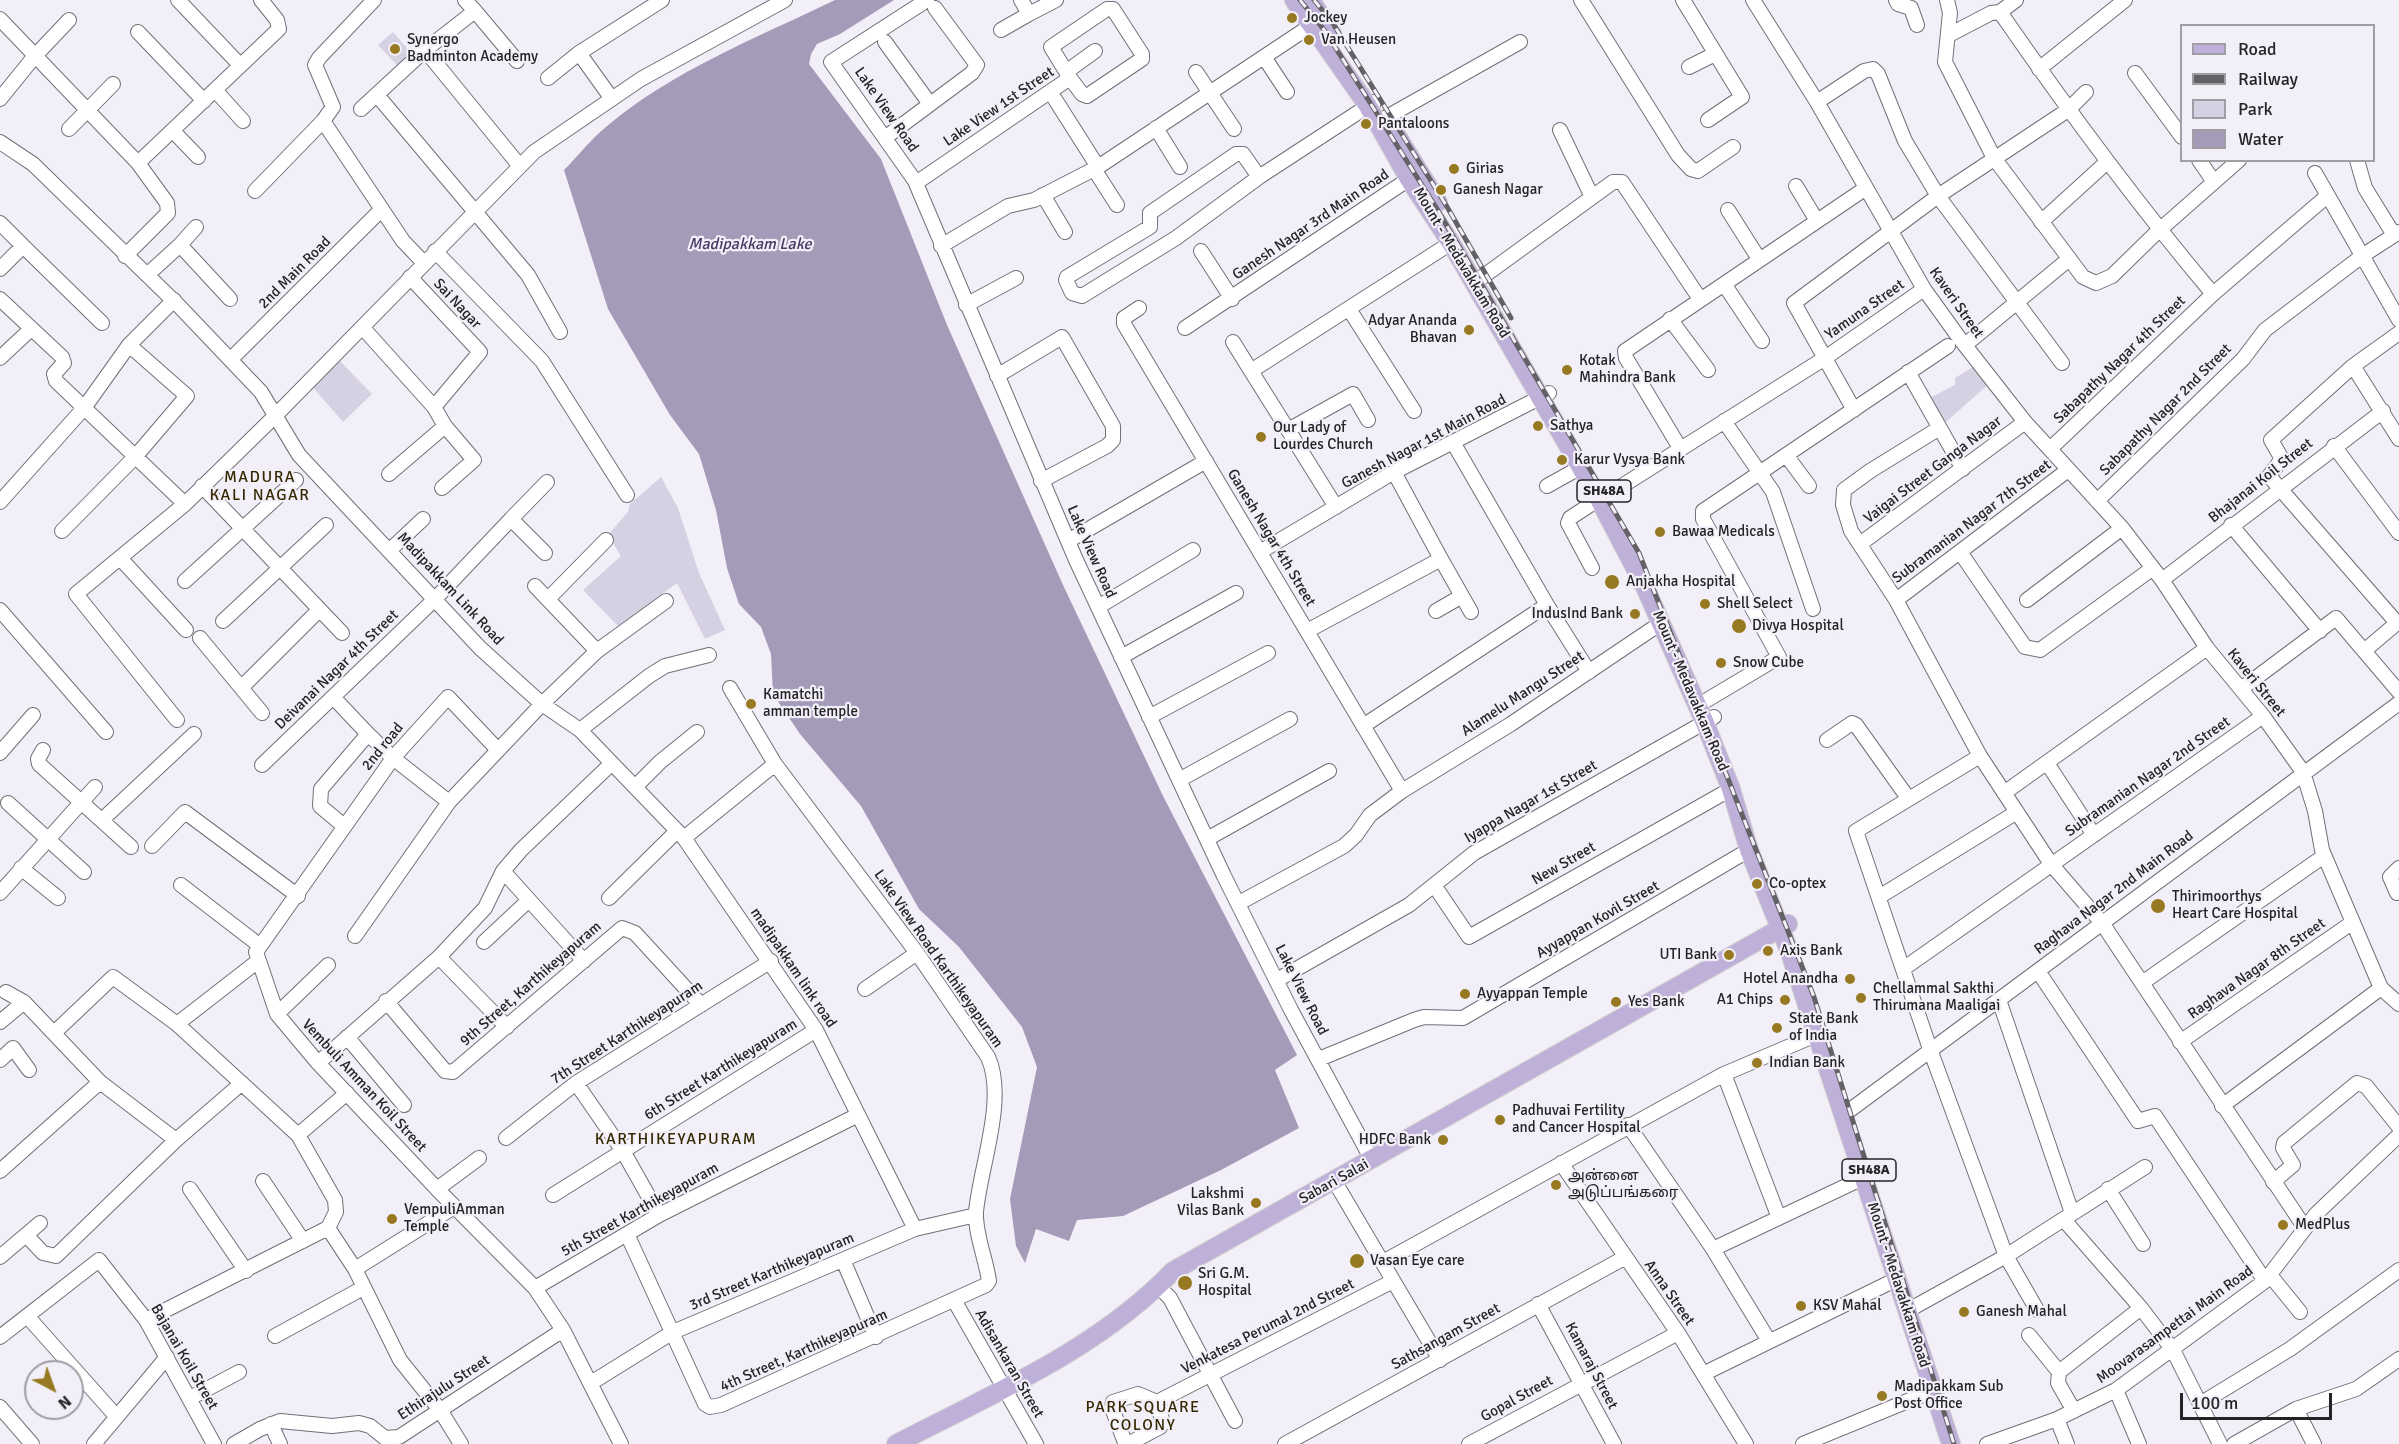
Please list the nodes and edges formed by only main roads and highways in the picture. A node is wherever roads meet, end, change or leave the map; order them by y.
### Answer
1 (1294, 0) edge
2 (1311, 0) edge
3 (1371, 104) junction
4 (1545, 395) junction
5 (1603, 497) junction
6 (1709, 720) junction
7 (1784, 926) junction
8 (1846, 1114) junction
9 (1912, 1309) junction
10 (896, 1444) edge
11 (1951, 1444) edge
12 (1959, 1444) edge

1 - 3 main road, Mount - Medavakkam Road / SH48A
2 - 3 main road, Mount - Medavakkam Road / SH48A
3 - 4 main road, Mount - Medavakkam Road / SH48A
3 - 4 main road, Mount - Medavakkam Road / SH48A
4 - 5 main road, Mount - Medavakkam Road / SH48A
4 - 5 main road, Mount - Medavakkam Road / SH48A
5 - 6 main road, Mount - Medavakkam Road / SH48A
5 - 6 main road, Mount - Medavakkam Road / SH48A
6 - 7 main road, Mount - Medavakkam Road / SH48A
6 - 7 main road, Mount - Medavakkam Road / SH48A
7 - 8 main road, Mount - Medavakkam Road / SH48A
7 - 8 main road, Mount - Medavakkam Road / SH48A
7 - 10 main road, Sabari Salai
8 - 9 main road, Mount - Medavakkam Road / SH48A
8 - 9 main road, Mount - Medavakkam Road / SH48A
9 - 11 main road, Mount - Medavakkam Road / SH48A
9 - 12 main road, Mount - Medavakkam Road / SH48A

